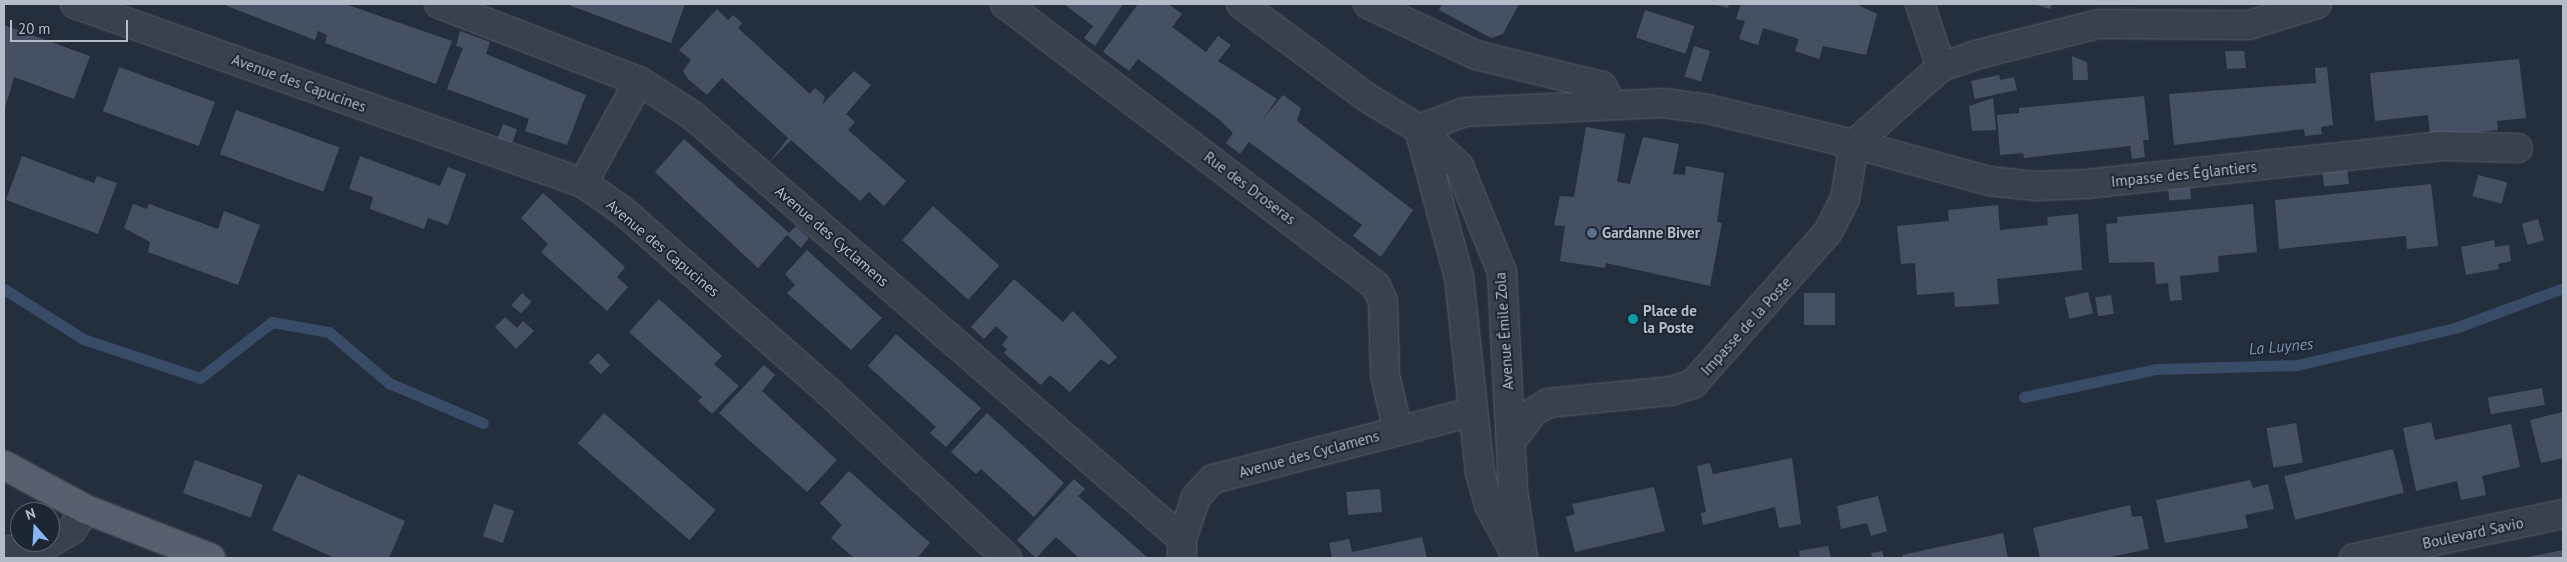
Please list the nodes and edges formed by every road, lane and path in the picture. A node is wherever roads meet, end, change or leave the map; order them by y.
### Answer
1 (75, 4) edge
2 (439, 4) edge
3 (1005, 4) edge
4 (1241, 4) edge
5 (1920, 4) edge
6 (2317, 4) edge
7 (1383, 7) edge
8 (2097, 14) edge
9 (1941, 67) junction
10 (639, 81) junction
11 (1611, 104) junction
12 (1419, 130) junction
13 (1854, 144) junction
14 (2518, 148) dead end
15 (583, 183) junction
16 (1472, 412) junction
17 (1398, 431) junction
18 (1512, 440) junction
19 (4, 465) edge
20 (85, 509) junction
21 (2563, 514) edge
22 (1182, 549) edge
23 (167, 550) edge
24 (4, 551) edge
25 (211, 558) edge
26 (1007, 558) edge
27 (1518, 558) edge
28 (1523, 558) edge
29 (2354, 558) edge

1 - 15 street, Avenue des Capucines
2 - 10 street, Avenue des Cyclamens
3 - 17 street, Rue des Droseras
4 - 12 street, Avenue Émile Zola
5 - 9 street
6 - 8 street
7 - 11 street
8 - 9 street
9 - 13 street
10 - 15 street
10 - 22 street, Avenue des Cyclamens
11 - 12 street, Impasse des Églantiers
11 - 13 street, Impasse des Églantiers
12 - 16 street
12 - 18 street, Avenue Émile Zola
13 - 14 street, Impasse des Églantiers
13 - 18 street, Impasse de la Poste
15 - 26 street, Avenue des Capucines
16 - 17 street, Avenue des Cyclamens
16 - 27 street
17 - 22 street, Avenue des Cyclamens
18 - 28 street, Avenue Émile Zola
19 - 20 main road
20 - 23 main road
20 - 24 street
21 - 29 street, Boulevard Savio
23 - 25 main road

